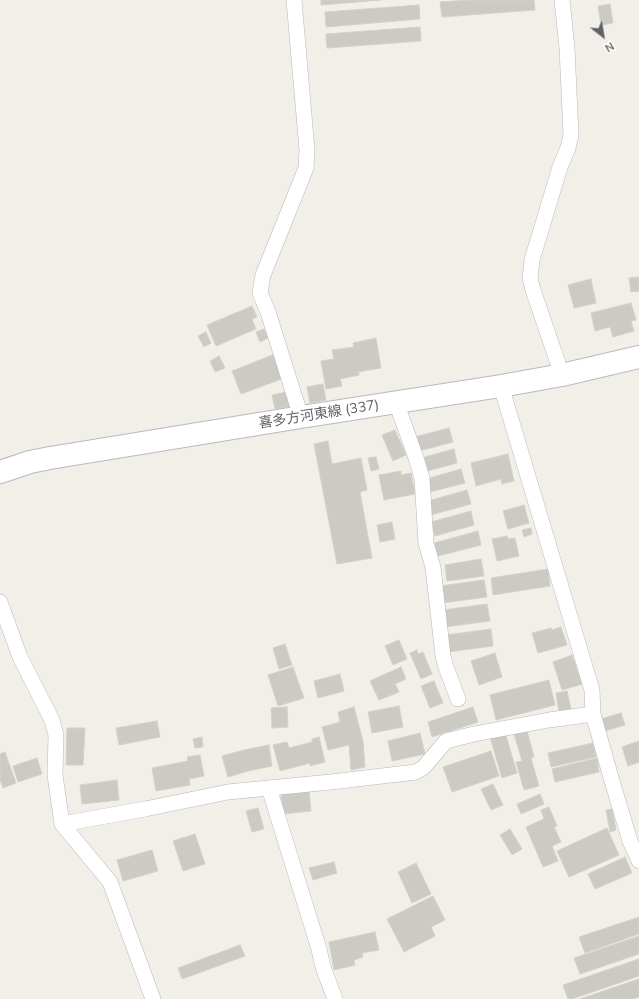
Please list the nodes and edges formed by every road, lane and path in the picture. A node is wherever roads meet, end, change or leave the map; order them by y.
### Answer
1 (294, 0) edge
2 (562, 0) edge
3 (639, 358) edge
4 (562, 375) junction
5 (501, 386) junction
6 (396, 402) junction
7 (301, 417) junction
8 (0, 472) edge
9 (0, 602) edge
10 (458, 698) dead end
11 (593, 714) junction
12 (269, 788) junction
13 (62, 824) junction
14 (639, 861) edge
15 (153, 999) edge
16 (335, 999) edge

1 - 7 street
2 - 4 street
3 - 4 main road, 喜多方河東線 (337)
4 - 5 main road, 喜多方河東線 (337)
5 - 6 main road, 喜多方河東線 (337)
5 - 11 street
6 - 7 main road, 喜多方河東線 (337)
6 - 10 street
7 - 8 main road, 喜多方河東線 (337)
9 - 13 street
11 - 12 street
11 - 14 street
12 - 13 street
12 - 16 street
13 - 15 street

